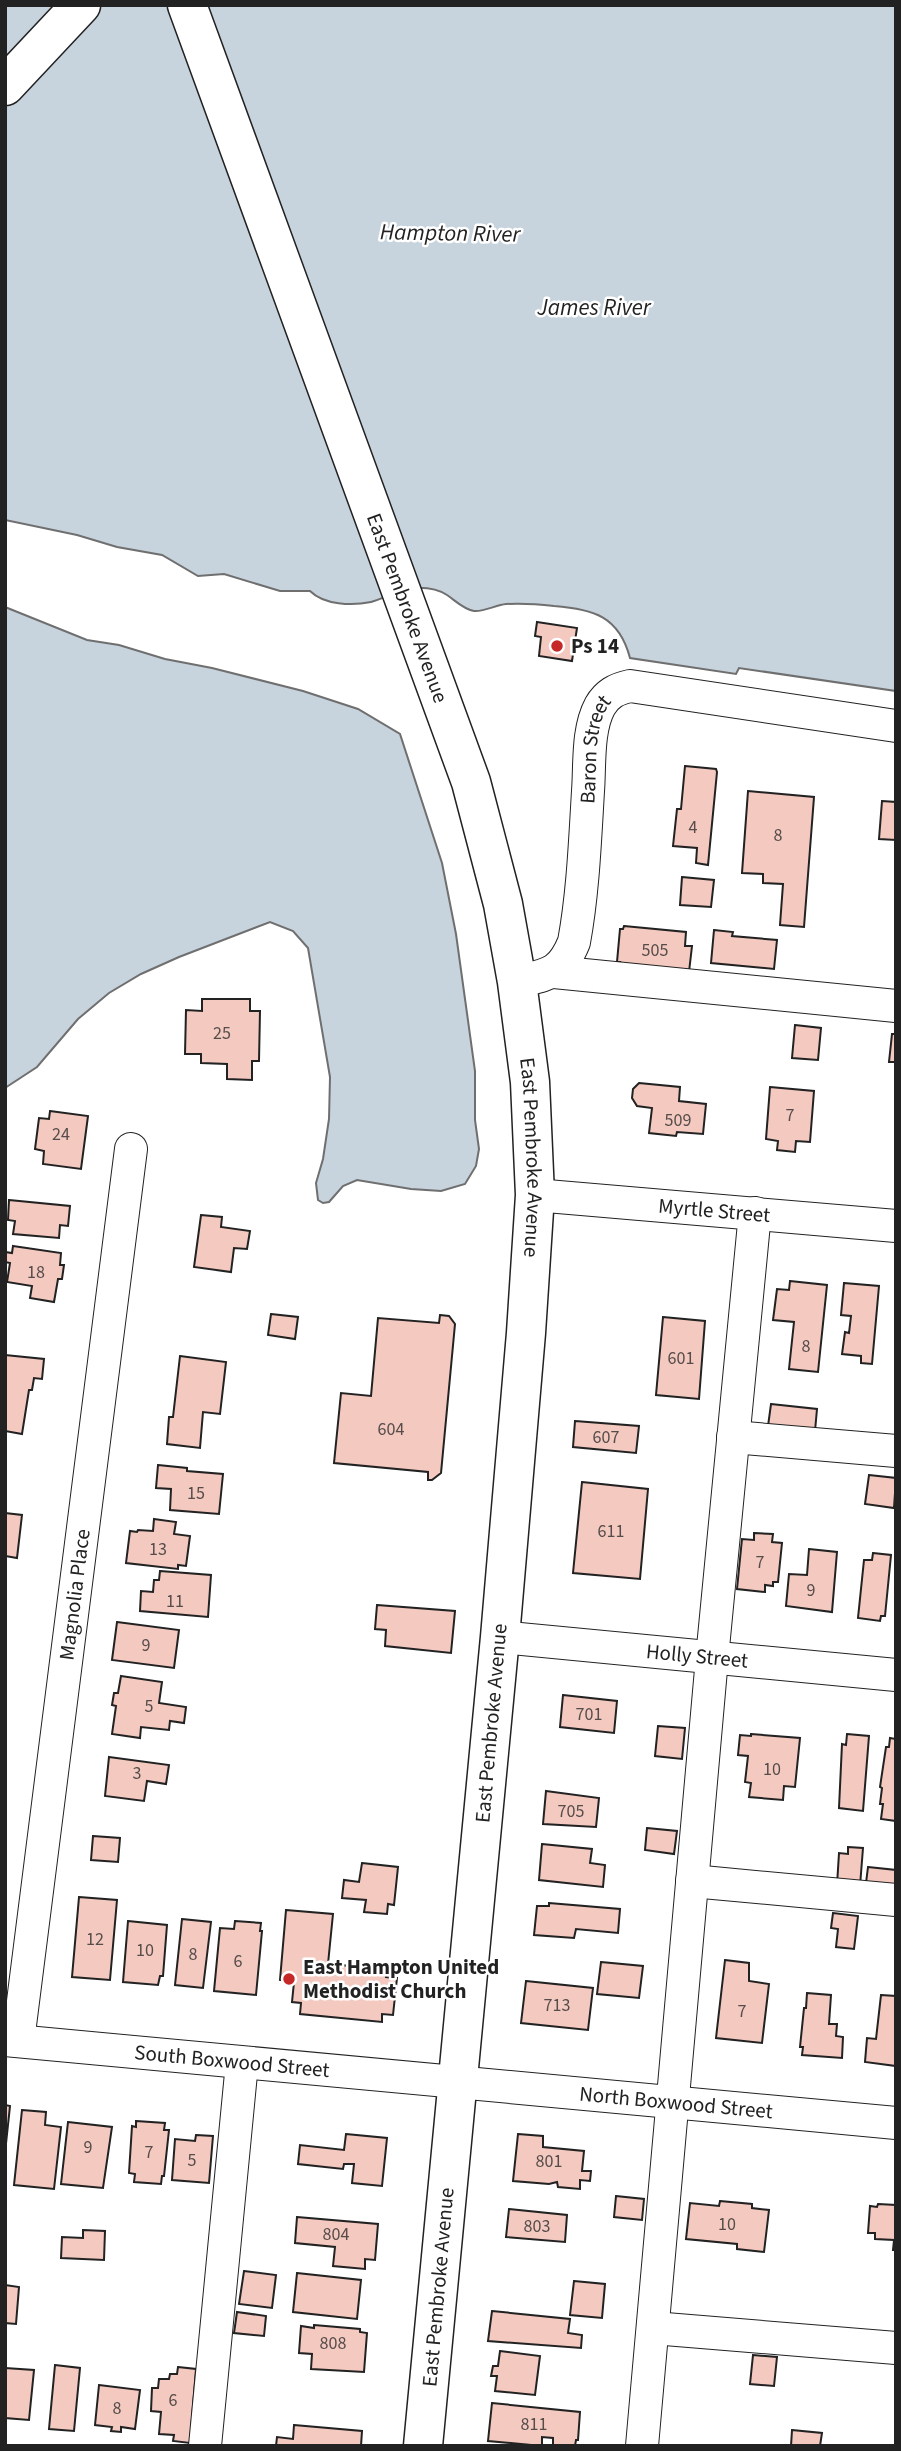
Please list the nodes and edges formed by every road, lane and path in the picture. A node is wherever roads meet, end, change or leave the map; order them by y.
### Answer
1 (80, 5) edge
2 (187, 5) edge
3 (5, 86) edge
4 (896, 726) edge
5 (554, 972) junction
6 (517, 982) junction
7 (896, 1006) edge
8 (131, 1149) dead end
9 (535, 1195) junction
10 (755, 1213) junction
11 (896, 1226) edge
12 (733, 1437) junction
13 (896, 1451) edge
14 (500, 1637) junction
15 (712, 1658) junction
16 (896, 1675) edge
17 (692, 1881) junction
18 (896, 1900) edge
19 (11, 2040) edge
20 (242, 2063) junction
21 (457, 2083) junction
22 (673, 2102) junction
23 (896, 2123) edge
24 (653, 2328) junction
25 (896, 2348) edge
26 (205, 2446) edge
27 (424, 2446) edge
28 (642, 2446) edge

1 - 3 main road
2 - 6 main road, East Pembroke Avenue
4 - 5 street, Baron Street
5 - 6 street
5 - 7 street
6 - 9 main road, East Pembroke Avenue
8 - 19 street, Magnolia Place
9 - 10 street, Myrtle Street
9 - 14 main road, East Pembroke Avenue
10 - 11 street, Myrtle Street
10 - 12 street
12 - 13 street
12 - 15 street
14 - 15 street, Holly Street
14 - 21 main road, East Pembroke Avenue
15 - 16 street, Holly Street
15 - 17 street
17 - 18 street
17 - 22 street
19 - 20 street, South Boxwood Street
20 - 21 street, South Boxwood Street
20 - 26 street
21 - 22 street, North Boxwood Street
21 - 27 main road, East Pembroke Avenue
22 - 23 street, North Boxwood Street
22 - 24 street
24 - 25 street
24 - 28 street

